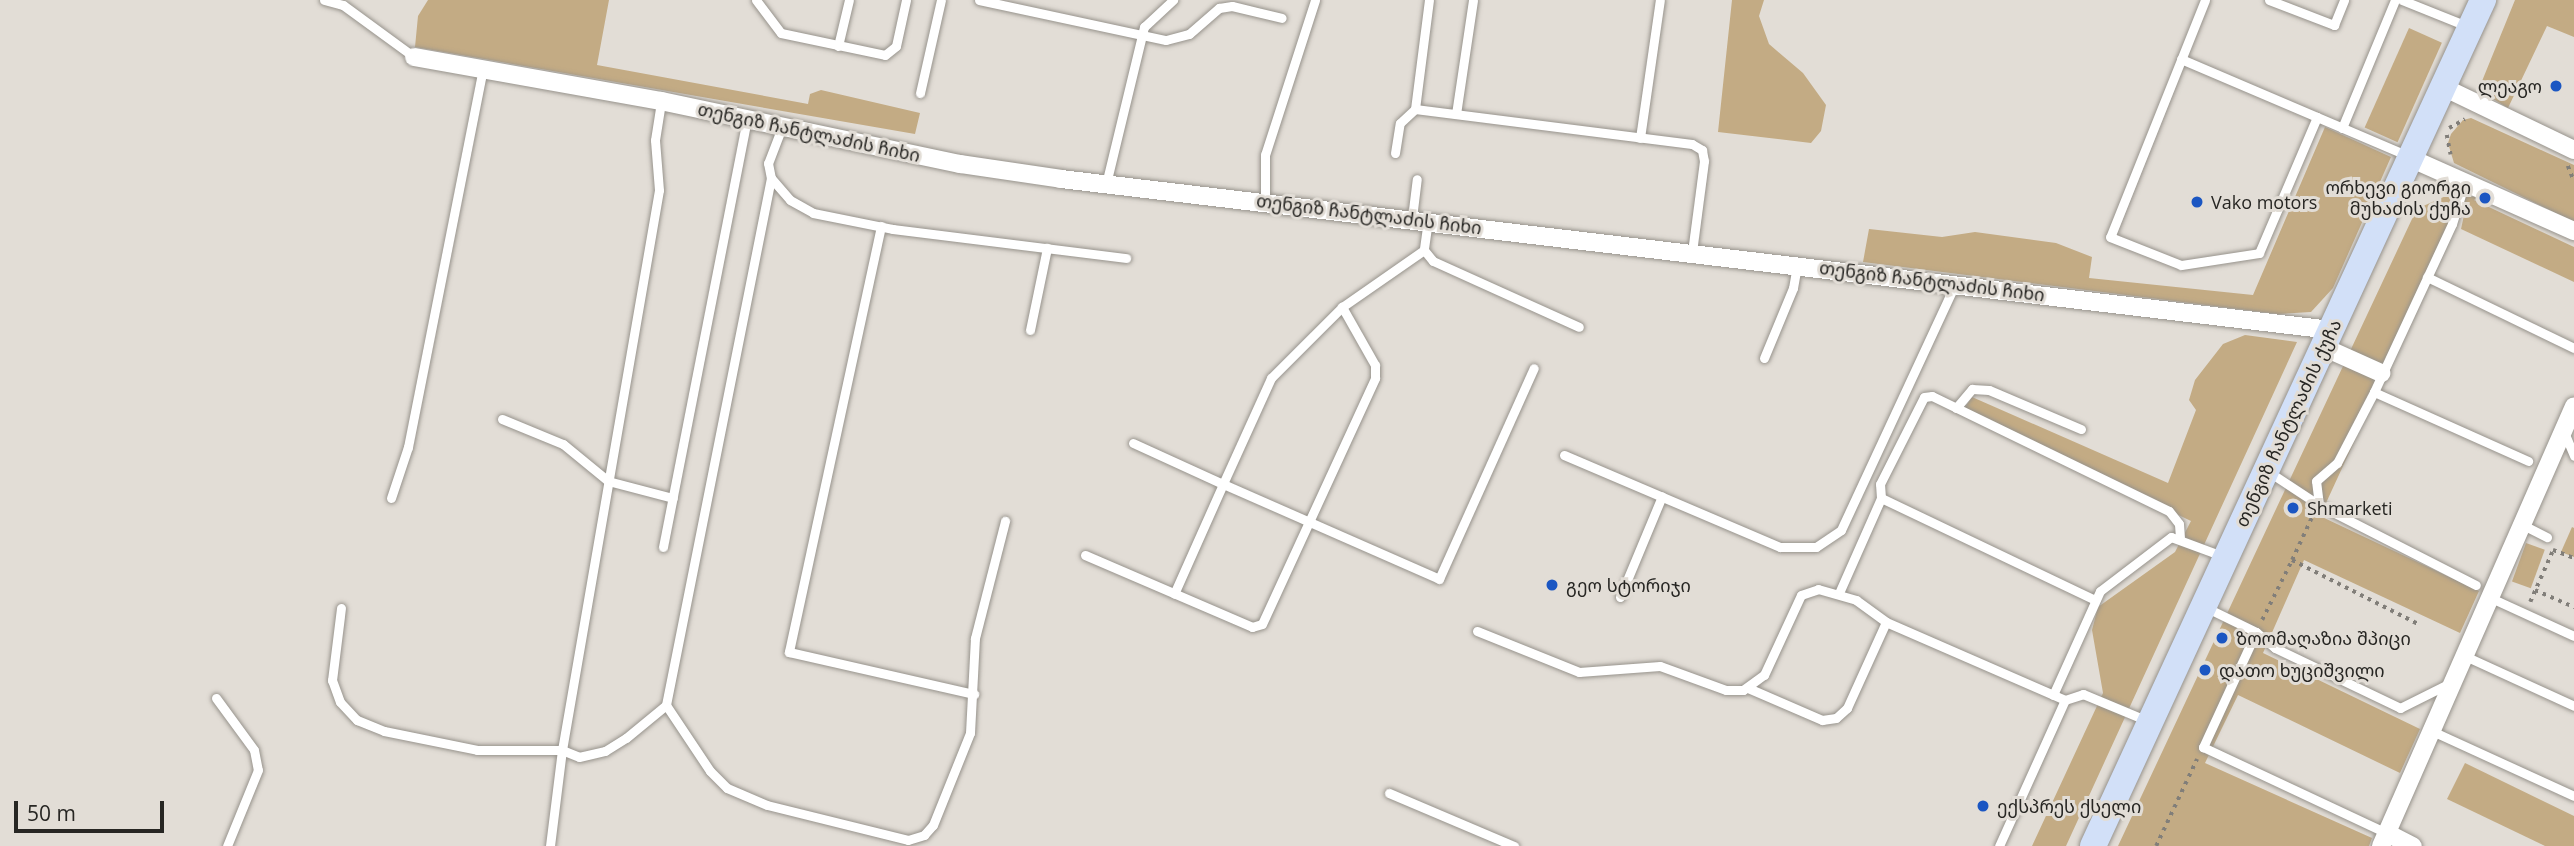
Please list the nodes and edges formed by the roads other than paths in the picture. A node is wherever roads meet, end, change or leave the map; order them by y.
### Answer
1 (324, 0) edge
2 (756, 0) edge
3 (849, 0) edge
4 (906, 0) edge
5 (940, 0) edge
6 (979, 0) edge
7 (1173, 0) edge
8 (1315, 0) edge
9 (1429, 0) edge
10 (1473, 0) edge
11 (1660, 0) edge
12 (2205, 0) edge
13 (2269, 0) edge
14 (2344, 0) edge
15 (2395, 0) edge
16 (2402, 0) edge
17 (2483, 0) edge
18 (343, 2) edge
19 (1282, 18) dead end
20 (2471, 28) junction
21 (1142, 33) junction
22 (838, 46) junction
23 (414, 57) joint
24 (2181, 59) junction
25 (483, 69) junction
26 (2443, 87) junction
27 (920, 93) dead end
28 (662, 101) junction
29 (1415, 109) junction
30 (1456, 114) junction
31 (2317, 117) junction
32 (747, 120) junction
33 (782, 127) junction
34 (2342, 128) junction
35 (1640, 138) junction
36 (2574, 150) edge
37 (1395, 153) dead end
38 (2410, 158) junction
39 (771, 178) junction
40 (1417, 179) dead end
41 (2465, 182) junction
42 (1106, 184) junction
43 (1265, 202) junction
44 (1420, 219) junction
45 (881, 226) junction
46 (2574, 231) edge
47 (1046, 248) junction
48 (1424, 250) junction
49 (1692, 252) junction
50 (1126, 258) dead end
51 (1797, 264) junction
52 (2427, 277) junction
53 (1956, 283) junction
54 (1342, 307) junction
55 (1579, 327) dead end
56 (1030, 331) dead end
57 (2327, 339) junction
58 (2574, 348) edge
59 (1764, 358) dead end
60 (1534, 368) dead end
61 (2381, 373) junction
62 (2374, 392) junction
63 (2574, 406) edge
64 (1956, 408) junction
65 (502, 419) dead end
66 (2081, 429) dead end
67 (2563, 431) junction
68 (1133, 443) dead end
69 (1564, 455) dead end
70 (2574, 456) edge
71 (2528, 461) dead end
72 (2266, 470) junction
73 (608, 481) junction
74 (1223, 484) junction
75 (1662, 496) junction
76 (391, 498) dead end
77 (673, 498) junction
78 (1881, 498) junction
79 (2319, 505) junction
80 (1005, 522) dead end
81 (1310, 522) junction
82 (2523, 525) junction
83 (2180, 537) junction
84 (2547, 537) dead end
85 (663, 547) dead end
86 (1085, 555) dead end
87 (2226, 558) junction
88 (2476, 585) dead end
89 (1839, 593) junction
90 (1174, 594) junction
91 (1620, 597) dead end
92 (2093, 598) junction
93 (2491, 598) junction
94 (2203, 606) junction
95 (341, 608) dead end
96 (1886, 622) junction
97 (1477, 631) dead end
98 (2256, 632) junction
99 (2574, 636) edge
100 (2465, 656) junction
101 (2454, 682) junction
102 (1748, 688) junction
103 (974, 694) junction
104 (2053, 695) junction
105 (216, 698) dead end
106 (2065, 701) junction
107 (666, 705) junction
108 (2574, 706) edge
109 (2150, 722) junction
110 (2432, 731) junction
111 (562, 750) junction
112 (1389, 793) dead end
113 (2574, 796) edge
114 (2384, 840) edge
115 (227, 846) edge
116 (550, 846) edge
117 (1514, 846) edge
118 (1999, 846) edge
119 (2093, 846) edge
120 (2413, 846) edge

1 - 18 lane
2 - 22 lane
3 - 22 lane
4 - 22 lane
5 - 27 lane
6 - 21 lane
7 - 21 lane
8 - 43 lane
9 - 29 lane
10 - 30 lane
11 - 35 lane
12 - 24 lane
13 - 14 lane
15 - 34 lane
16 - 20 lane
17 - 20 street, თენგიზ ჩანტლაძის ქუჩა
18 - 23 lane
19 - 21 lane
20 - 26 street, თენგიზ ჩანტლაძის ქუჩა
21 - 42 lane
23 - 25 street, თენგიზ ჩანტლაძის ჩიხი
24 - 31 lane
24 - 31 lane
25 - 28 street, თენგიზ ჩანტლაძის ჩიხი
25 - 76 lane
26 - 36 street
26 - 38 street, თენგიზ ჩანტლაძის ქუჩა
28 - 32 street, თენგიზ ჩანტლაძის ჩიხი
28 - 73 lane
29 - 30 lane
29 - 37 lane
30 - 35 lane
31 - 34 lane
32 - 33 street, თენგიზ ჩანტლაძის ჩიხი
32 - 77 lane
33 - 39 lane
33 - 42 street, თენგიზ ჩანტლაძის ჩიხი
34 - 38 lane
35 - 49 lane
38 - 41 street
38 - 57 street, თენგიზ ჩანტლაძის ქუჩა
39 - 45 lane
39 - 107 lane
40 - 44 lane
41 - 46 street
41 - 52 lane
42 - 43 street, თენგიზ ჩანტლაძის ჩიხი
43 - 44 street, თენგიზ ჩანტლაძის ჩიხი
44 - 48 lane
44 - 49 street, თენგიზ ჩანტლაძის ჩიხი
45 - 47 lane
45 - 103 lane
47 - 50 lane
47 - 56 lane
48 - 54 lane
48 - 55 lane
49 - 51 street, თენგიზ ჩანტლაძის ჩიხი
51 - 53 street, თენგიზ ჩანტლაძის ჩიხი
51 - 59 lane
52 - 58 lane
52 - 61 lane
53 - 57 street, თენგიზ ჩანტლაძის ჩიხი
53 - 75 lane
54 - 74 lane
54 - 81 lane
57 - 61 street, თენგიზ ჩანტლაძის ჩიხი
57 - 72 street, თენგიზ ჩანტლაძის ქუჩა
60 - 81 lane
61 - 62 lane
62 - 71 lane
62 - 79 lane
63 - 67 street
64 - 66 lane
64 - 78 lane
64 - 83 lane
65 - 73 lane
67 - 70 lane
67 - 82 street
68 - 74 lane
69 - 75 lane
72 - 79 lane
72 - 87 street, თენგიზ ჩანტლაძის ქუჩა
73 - 77 lane
73 - 111 lane
74 - 81 lane
74 - 90 lane
75 - 91 lane
77 - 85 lane
78 - 89 lane
78 - 92 lane
79 - 88 lane
80 - 103 lane
81 - 90 lane
82 - 84 lane
82 - 93 street
83 - 87 lane
83 - 92 lane
86 - 90 lane
87 - 94 street, თენგიზ ჩანტლაძის ქუჩა
89 - 96 lane
89 - 102 lane
92 - 104 lane
93 - 99 lane
93 - 100 street
94 - 98 lane
94 - 109 street, თენგიზ ჩანტლაძის ქუჩა
95 - 111 lane
96 - 102 lane
96 - 104 lane
97 - 102 lane
98 - 101 lane
98 - 114 lane
100 - 101 street
100 - 108 lane
101 - 110 street
103 - 107 lane
104 - 106 lane
105 - 115 lane
106 - 109 lane
106 - 118 lane
107 - 111 lane
109 - 119 street, თენგიზ ჩანტლაძის ქუჩა
110 - 113 lane
110 - 114 street
111 - 116 lane
112 - 117 lane
114 - 120 street

